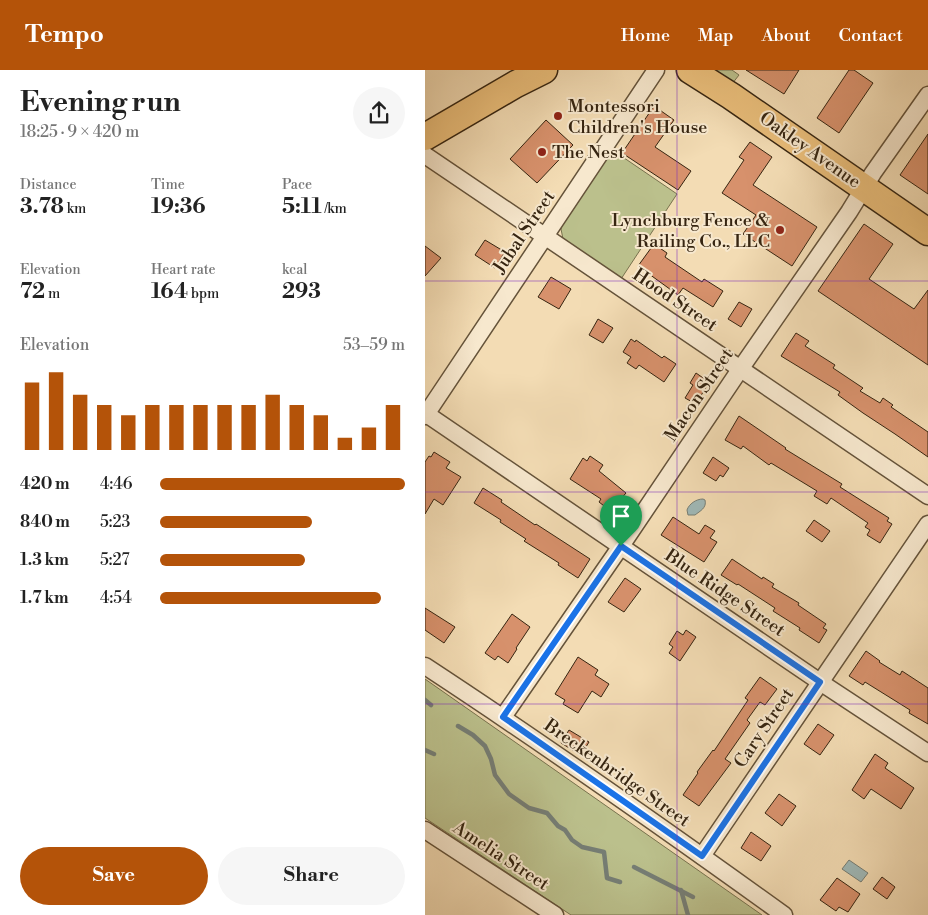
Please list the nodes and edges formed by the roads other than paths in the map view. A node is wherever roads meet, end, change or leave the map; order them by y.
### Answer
1 (544, 70) edge
2 (656, 70) edge
3 (690, 70) edge
4 (928, 95) edge
5 (425, 137) edge
6 (425, 155) edge
7 (864, 188) junction
8 (928, 232) edge
9 (545, 237) junction
10 (741, 368) junction
11 (425, 414) edge
12 (928, 496) edge
13 (928, 524) edge
14 (621, 546) junction
15 (425, 666) edge
16 (820, 682) junction
17 (503, 717) junction
18 (928, 753) edge
19 (425, 830) edge
20 (702, 856) junction
21 (555, 915) edge
22 (784, 915) edge

1 - 5 main road
2 - 9 street, Jubal Street
3 - 7 main road, Oakley Avenue
4 - 7 street, Macon Street
6 - 9 street, Hood Street
7 - 8 main road, Oakley Avenue
7 - 10 street, Macon Street
9 - 10 street, Hood Street
9 - 11 street, Jubal Street
10 - 12 street, Hood Street
10 - 14 street, Macon Street
11 - 14 street, Blue Ridge Street
13 - 16 street, Cary Street
14 - 16 street, Blue Ridge Street
14 - 17 street, Macon Street
15 - 17 street, Breckenbridge Street
16 - 18 street, Blue Ridge Street
16 - 20 street, Cary Street
17 - 20 street, Breckenbridge Street
19 - 21 street, Amelia Street
20 - 22 street, Breckenbridge Street

